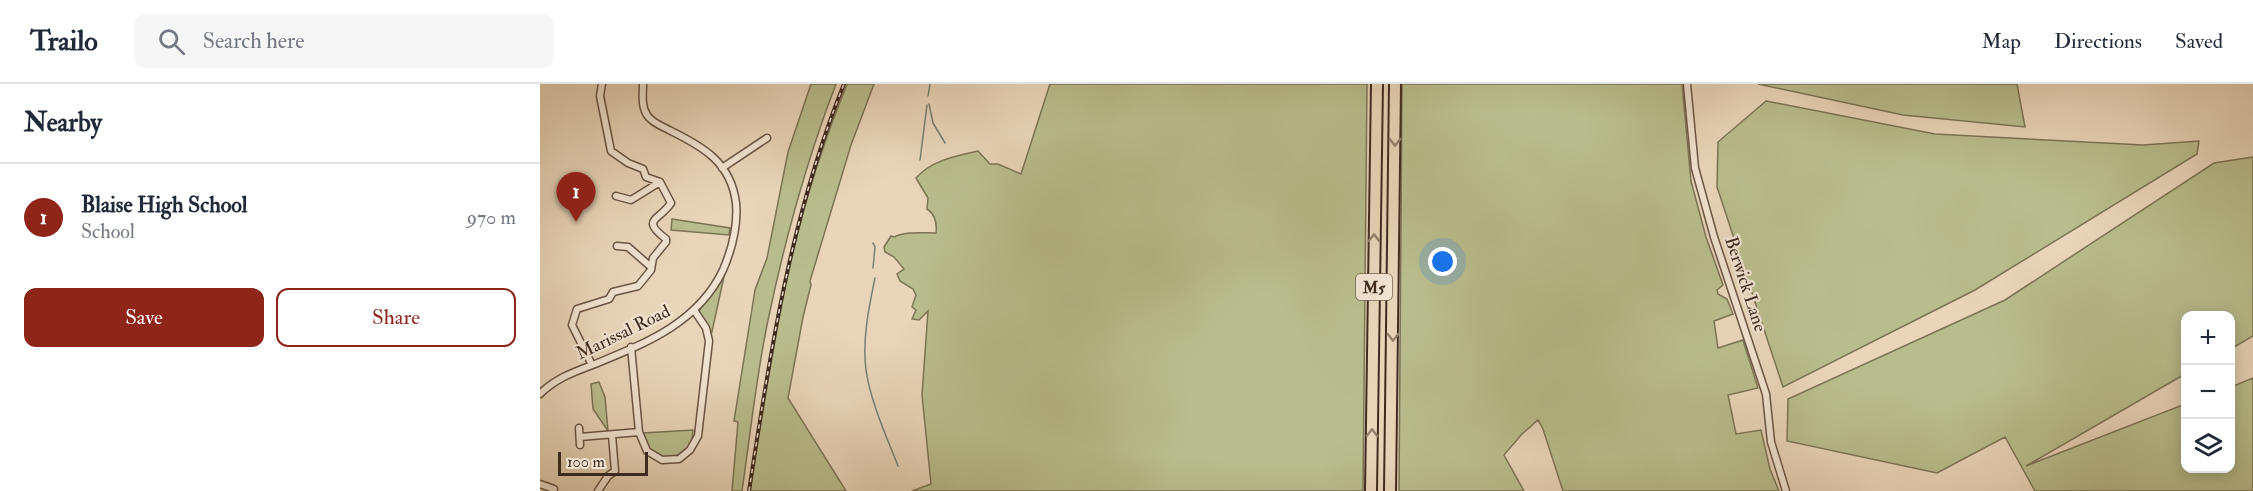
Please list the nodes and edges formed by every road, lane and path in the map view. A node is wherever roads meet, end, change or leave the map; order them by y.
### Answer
1 (602, 84) edge
2 (643, 84) edge
3 (1377, 84) edge
4 (1395, 84) edge
5 (1687, 84) edge
6 (767, 138) dead end
7 (722, 168) junction
8 (660, 182) junction
9 (616, 196) dead end
10 (617, 246) dead end
11 (651, 267) junction
12 (694, 310) junction
13 (631, 347) junction
14 (592, 365) junction
15 (540, 394) edge
16 (579, 428) dead end
17 (639, 432) junction
18 (612, 435) junction
19 (580, 437) junction
20 (580, 445) dead end
21 (600, 490) edge
22 (1371, 491) edge
23 (1390, 491) edge
24 (1786, 491) edge

1 - 8 street
2 - 7 street, Marissal Road
22 -> 3 highway, M5
4 -> 23 highway, M5
5 - 24 street, Berwick Lane
6 - 7 street
7 - 12 street, Marissal Road
8 - 9 street
8 - 11 street
10 - 11 street
11 - 14 street
12 - 13 street, Marissal Road
12 - 17 street
13 - 14 street, Marissal Road
13 - 17 street
14 - 15 street, Marissal Road
16 - 19 street
17 - 18 street
18 - 19 street
18 - 21 street
19 - 20 street

